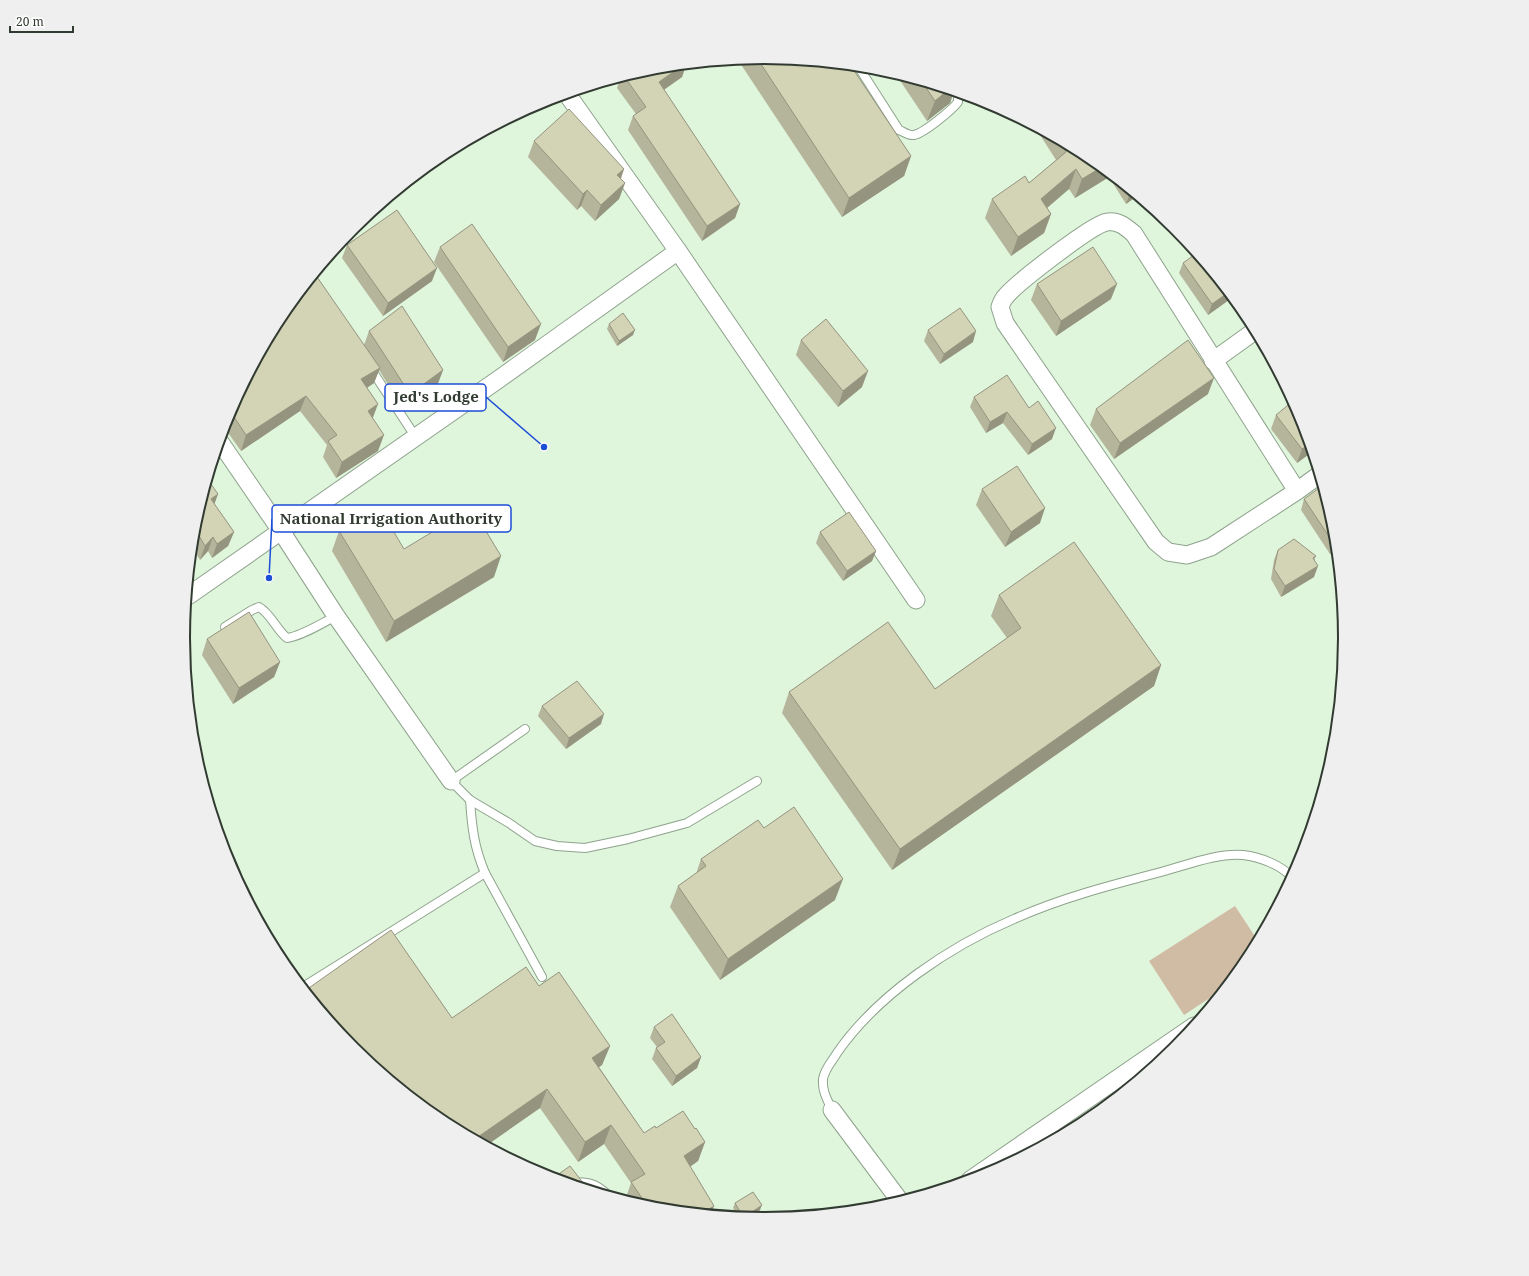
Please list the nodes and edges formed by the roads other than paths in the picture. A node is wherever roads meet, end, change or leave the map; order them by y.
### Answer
1 (862, 73) edge
2 (570, 98) edge
3 (958, 98) edge
4 (678, 251) junction
5 (1251, 334) edge
6 (1213, 361) junction
7 (368, 364) edge
8 (415, 436) junction
9 (223, 447) edge
10 (1316, 478) edge
11 (1297, 492) junction
12 (281, 531) junction
13 (193, 593) edge
14 (916, 600) dead end
15 (336, 616) junction
16 (225, 627) edge
17 (525, 729) dead end
18 (452, 781) junction
19 (757, 781) dead end
20 (470, 800) junction
21 (485, 873) junction
22 (1288, 874) edge
23 (542, 977) dead end
24 (307, 984) edge
25 (1174, 1040) edge
26 (832, 1110) joint
27 (994, 1164) edge
28 (580, 1182) edge
29 (601, 1188) edge
30 (896, 1196) edge

1 - 3 lane
2 - 4 street
4 - 8 street
4 - 14 street
5 - 6 street
6 - 11 street
6 - 11 street
7 - 8 lane
8 - 12 street
9 - 12 street
10 - 11 street
12 - 13 street
12 - 15 street
15 - 16 lane
15 - 18 street
17 - 18 lane
18 - 20 lane
19 - 20 lane
20 - 21 lane
21 - 23 lane
21 - 24 lane
22 - 26 lane
25 - 27 street
26 - 30 street
28 - 29 lane

